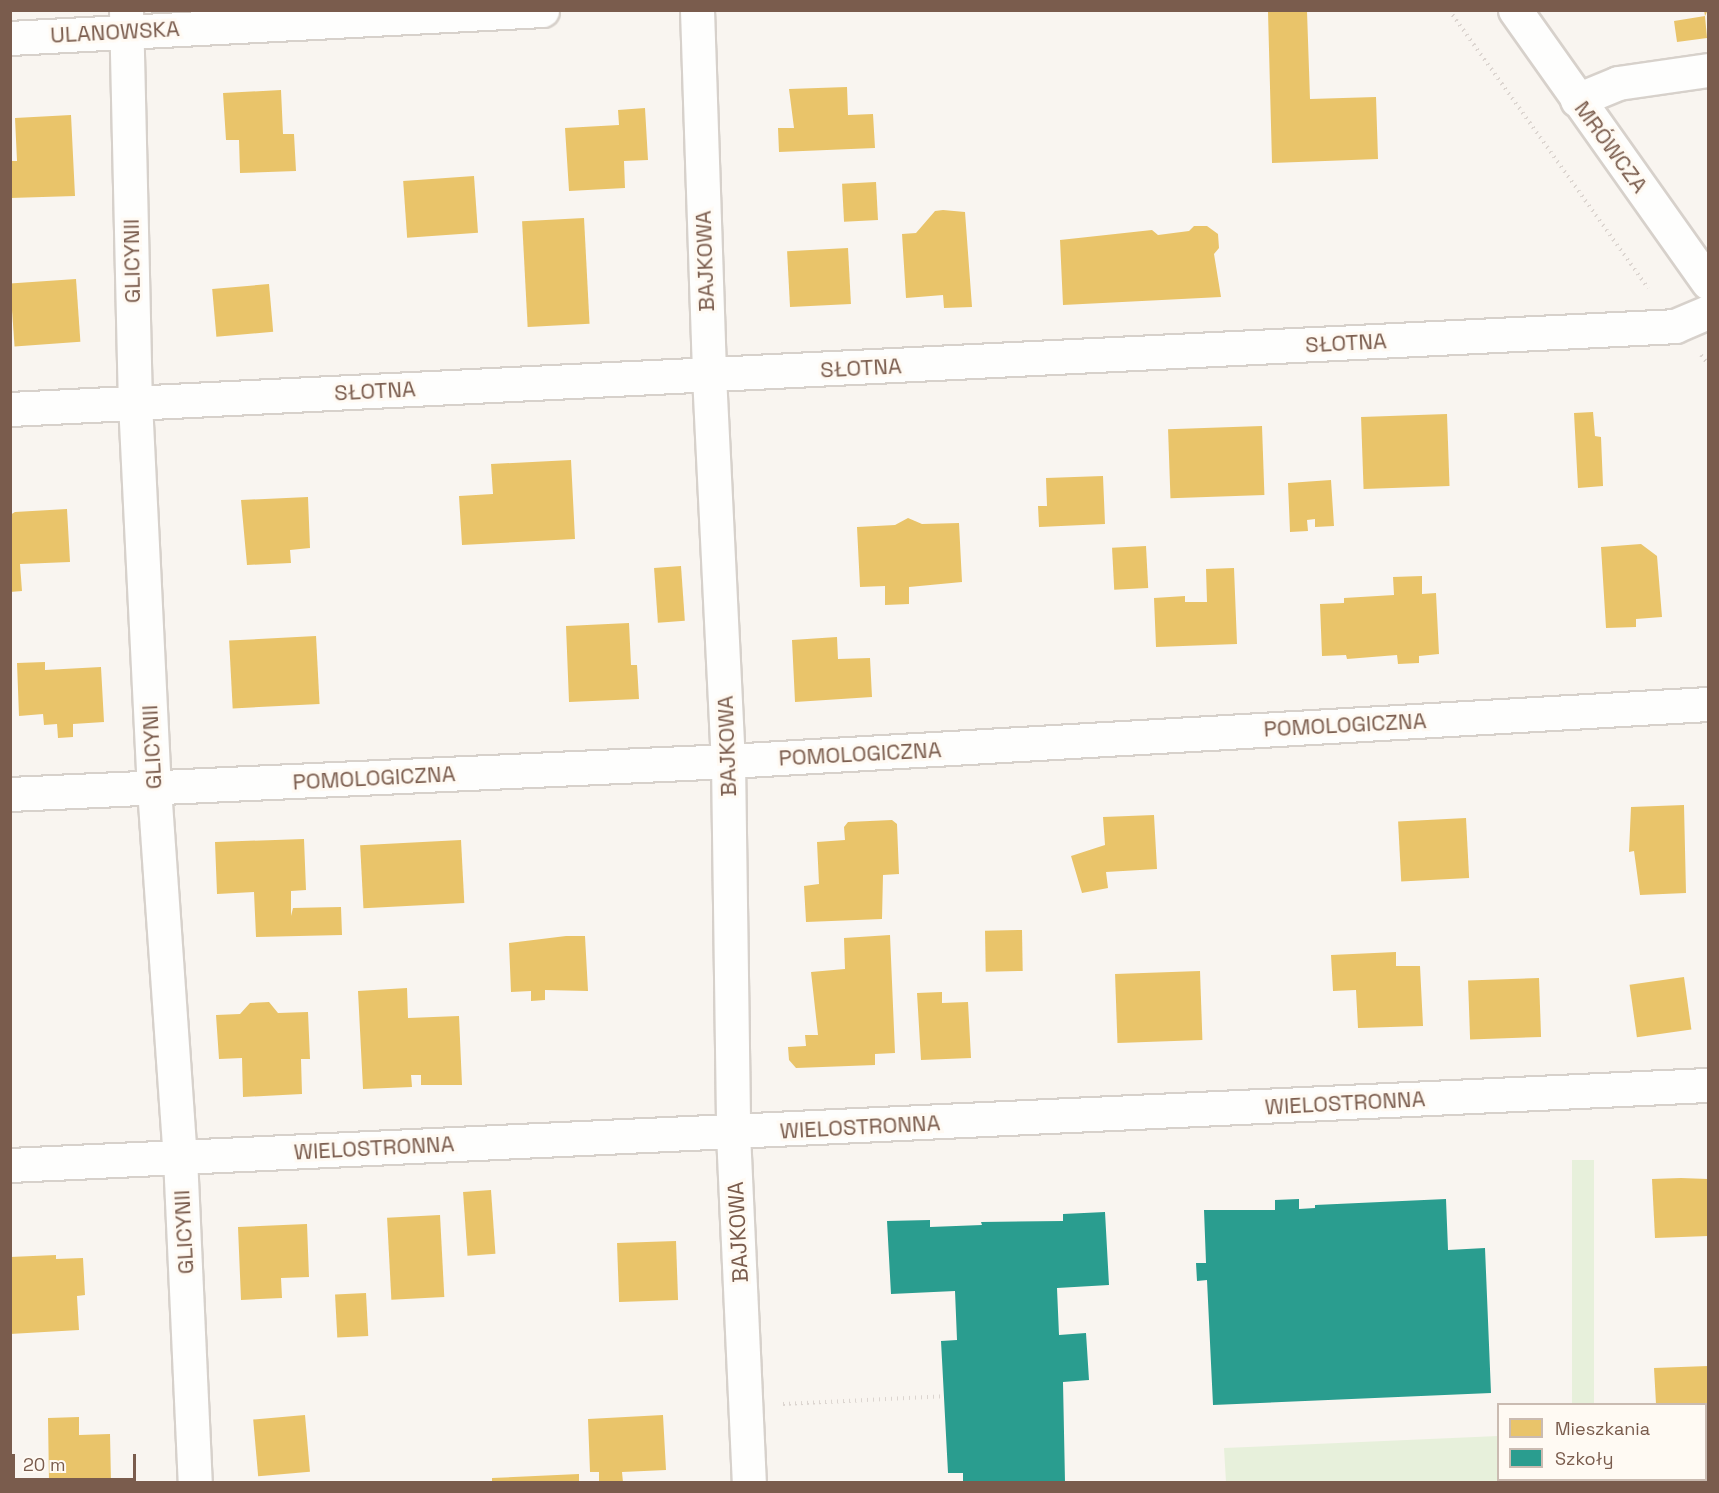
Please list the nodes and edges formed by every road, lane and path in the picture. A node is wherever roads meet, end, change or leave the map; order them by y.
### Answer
1 (542, 10) edge
2 (697, 10) edge
3 (1449, 10) edge
4 (1515, 10) edge
5 (127, 21) edge
6 (10, 38) edge
7 (1708, 70) edge
8 (1577, 100) junction
9 (1708, 283) edge
10 (1708, 312) edge
11 (1675, 326) junction
12 (1708, 364) edge
13 (709, 375) junction
14 (135, 402) junction
15 (10, 409) edge
16 (1708, 704) edge
17 (728, 761) junction
18 (154, 788) junction
19 (10, 794) edge
20 (1708, 1085) edge
21 (733, 1133) junction
22 (180, 1157) junction
23 (10, 1165) edge
24 (780, 1393) dead end
25 (944, 1396) dead end
26 (780, 1404) junction
27 (781, 1415) dead end
28 (195, 1482) edge
29 (749, 1482) edge

1 - 5 street, ULANOWSKA
2 - 13 street, BAJKOWA
3 - 11 path
4 - 8 street, MRÓWCZA
5 - 6 street, ULANOWSKA
5 - 14 street, GLICYNII
7 - 8 street
8 - 9 street, MRÓWCZA
10 - 11 street, SŁOTNA
11 - 12 path
11 - 13 street, SŁOTNA
13 - 14 street, SŁOTNA
13 - 17 street, BAJKOWA
14 - 15 street, SŁOTNA
14 - 18 street, GLICYNII
16 - 17 street, POMOLOGICZNA
17 - 18 street, POMOLOGICZNA
17 - 21 street, BAJKOWA
18 - 19 street, POMOLOGICZNA
18 - 22 street, GLICYNII
20 - 21 street, WIELOSTRONNA
21 - 22 street, WIELOSTRONNA
21 - 29 street, BAJKOWA
22 - 23 street, WIELOSTRONNA
22 - 28 street, GLICYNII
24 - 26 path
25 - 26 path
26 - 27 path

